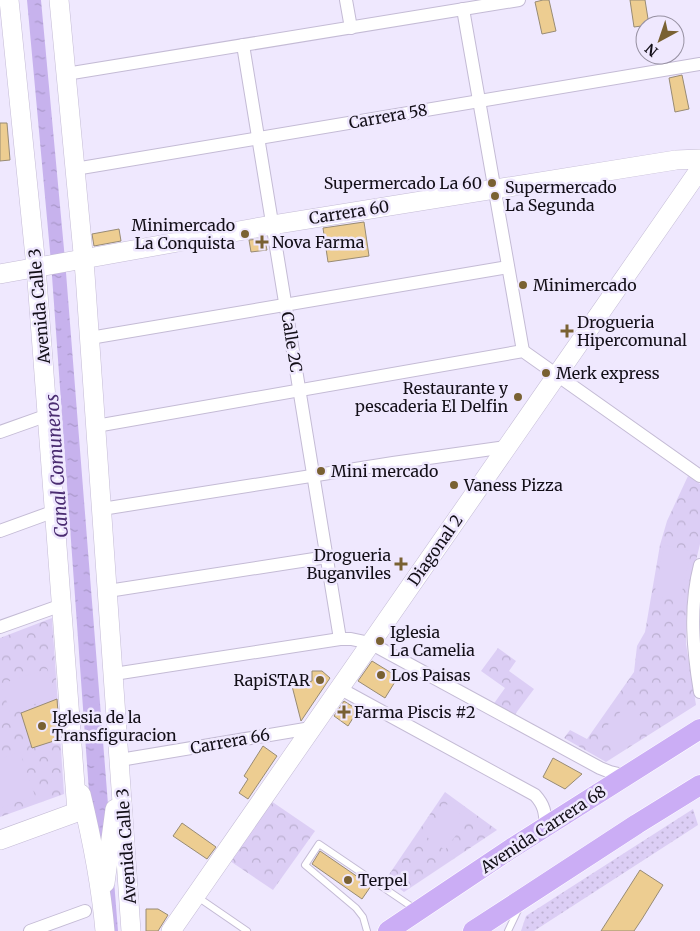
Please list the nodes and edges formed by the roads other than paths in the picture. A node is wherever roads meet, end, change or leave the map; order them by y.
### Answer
1 (9, 0) edge
2 (59, 0) edge
3 (346, 0) edge
4 (519, 0) edge
5 (463, 9) junction
6 (351, 28) junction
7 (243, 45) junction
8 (700, 64) edge
9 (66, 74) junction
10 (479, 101) junction
11 (258, 138) junction
12 (700, 159) edge
13 (75, 168) junction
14 (700, 169) edge
15 (495, 188) junction
16 (272, 225) junction
17 (79, 260) junction
18 (42, 266) junction
19 (508, 267) junction
20 (0, 274) edge
21 (286, 305) junction
22 (90, 338) junction
23 (523, 351) junction
24 (557, 374) junction
25 (300, 390) junction
26 (48, 414) junction
27 (96, 426) junction
28 (0, 432) edge
29 (506, 447) junction
30 (314, 476) junction
31 (700, 476) edge
32 (102, 509) junction
33 (55, 511) junction
34 (0, 531) edge
35 (327, 556) junction
36 (700, 565) edge
37 (108, 591) junction
38 (62, 605) junction
39 (0, 628) edge
40 (340, 639) junction
41 (370, 643) junction
42 (114, 674) junction
43 (339, 688) junction
44 (700, 692) edge
45 (311, 728) junction
46 (700, 729) edge
47 (120, 760) junction
48 (73, 762) junction
49 (627, 776) junction
50 (700, 785) edge
51 (81, 812) junction
52 (0, 826) edge
53 (546, 827) junction
54 (0, 840) edge
55 (344, 887) dead end
56 (340, 894) junction
57 (195, 896) junction
58 (525, 896) junction
59 (102, 902) junction
60 (418, 910) junction
61 (85, 911) dead end
62 (30, 931) edge
63 (106, 931) edge
64 (132, 931) edge
65 (171, 931) edge
66 (247, 931) edge
67 (367, 931) edge
68 (388, 931) edge
69 (473, 931) edge
70 (508, 931) edge

1 - 18 main road, Avenida Calle 3
2 - 9 main road, Avenida Calle 3
3 - 6 street
4 - 5 street
5 - 6 street
5 - 10 street
6 - 7 street
7 - 9 street
7 - 11 street, Calle 2C
8 - 10 street, Carrera 58
9 - 13 main road, Avenida Calle 3
10 - 11 street, Carrera 58
10 - 15 street
11 - 13 street, Carrera 58
11 - 16 street, Calle 2C
12 - 15 main road, Carrera 60
13 - 17 main road, Avenida Calle 3
14 - 24 main road, Diagonal 2
15 - 16 main road, Carrera 60
15 - 19 street
16 - 17 main road, Carrera 60
16 - 21 street, Calle 2C
17 - 18 main road, Carrera 60
17 - 22 main road, Avenida Calle 3
18 - 20 main road, Carrera 60
18 - 26 main road, Avenida Calle 3
19 - 21 street
19 - 23 street
21 - 22 street
21 - 25 street, Calle 2C
22 - 27 main road, Avenida Calle 3
23 - 24 street
23 - 25 street
24 - 29 main road, Diagonal 2
24 - 31 street
25 - 27 street
25 - 30 street, Calle 2C
26 - 28 street
26 - 33 main road, Avenida Calle 3
27 - 32 main road, Avenida Calle 3
29 - 30 street
29 - 41 main road, Diagonal 2
30 - 32 street
30 - 35 street, Calle 2C
32 - 37 main road, Avenida Calle 3
33 - 34 street
33 - 38 main road, Avenida Calle 3
35 - 37 street
35 - 40 street, Calle 2C
36 - 44 street
37 - 42 main road, Avenida Calle 3
38 - 39 street
38 - 48 main road, Avenida Calle 3
40 - 41 street
40 - 42 street
41 - 43 main road, Diagonal 2
41 - 49 street
42 - 47 main road, Avenida Calle 3
43 - 45 main road, Diagonal 2
43 - 53 street
45 - 47 street, Carrera 66
45 - 57 main road, Diagonal 2
46 - 49 main road, Avenida Carrera 68
47 - 59 main road, Avenida Calle 3
47 - 64 main road, Avenida Calle 3
48 - 51 main road, Avenida Calle 3
48 - 51 main road, Avenida Calle 3
49 - 53 main road, Avenida Carrera 68
50 - 58 main road
51 - 52 main road
51 - 54 main road
51 - 59 main road, Avenida Calle 3
53 - 60 main road, Avenida Carrera 68
55 - 56 lane
56 - 60 lane
56 - 67 lane
57 - 65 main road, Diagonal 2
57 - 66 lane
58 - 69 main road
58 - 70 lane
59 - 63 main road, Avenida Calle 3
60 - 68 main road, Avenida Carrera 68
61 - 62 street

